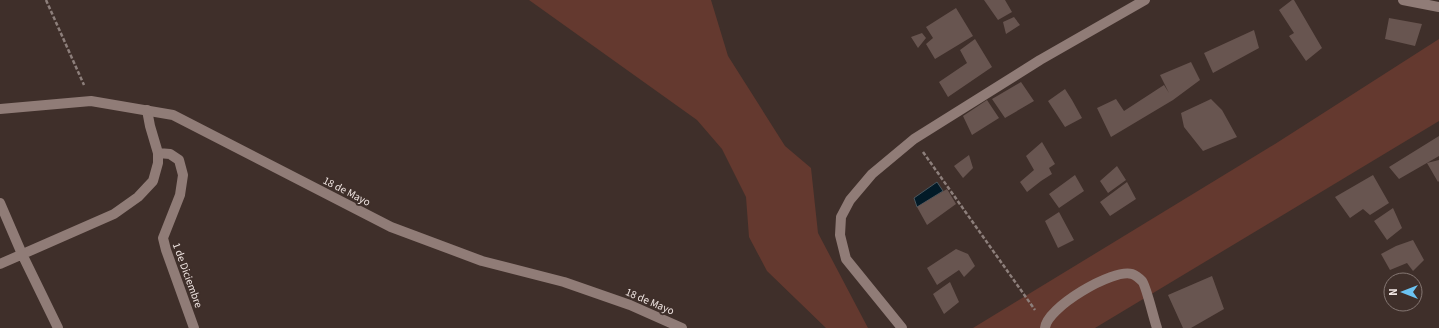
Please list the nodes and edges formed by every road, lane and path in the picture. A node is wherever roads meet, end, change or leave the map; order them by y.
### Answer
1 (46, 0) edge
2 (1145, 0) edge
3 (1403, 0) edge
4 (1439, 7) edge
5 (91, 101) junction
6 (0, 110) edge
7 (148, 110) junction
8 (914, 139) junction
9 (158, 152) junction
10 (0, 203) edge
11 (22, 254) junction
12 (0, 264) edge
13 (1045, 326) edge
14 (58, 328) edge
15 (194, 328) edge
16 (682, 328) edge
17 (902, 328) edge
18 (1157, 328) edge

1 - 5 path
2 - 8 street
3 - 4 street
5 - 6 street, 18 de Mayo
5 - 7 street, 18 de Mayo
7 - 9 street
7 - 16 street, 18 de Mayo
8 - 13 path
8 - 17 street
9 - 11 street
9 - 15 street, 1 de Diciembre
10 - 11 street
11 - 12 street
11 - 14 street
13 - 18 street

